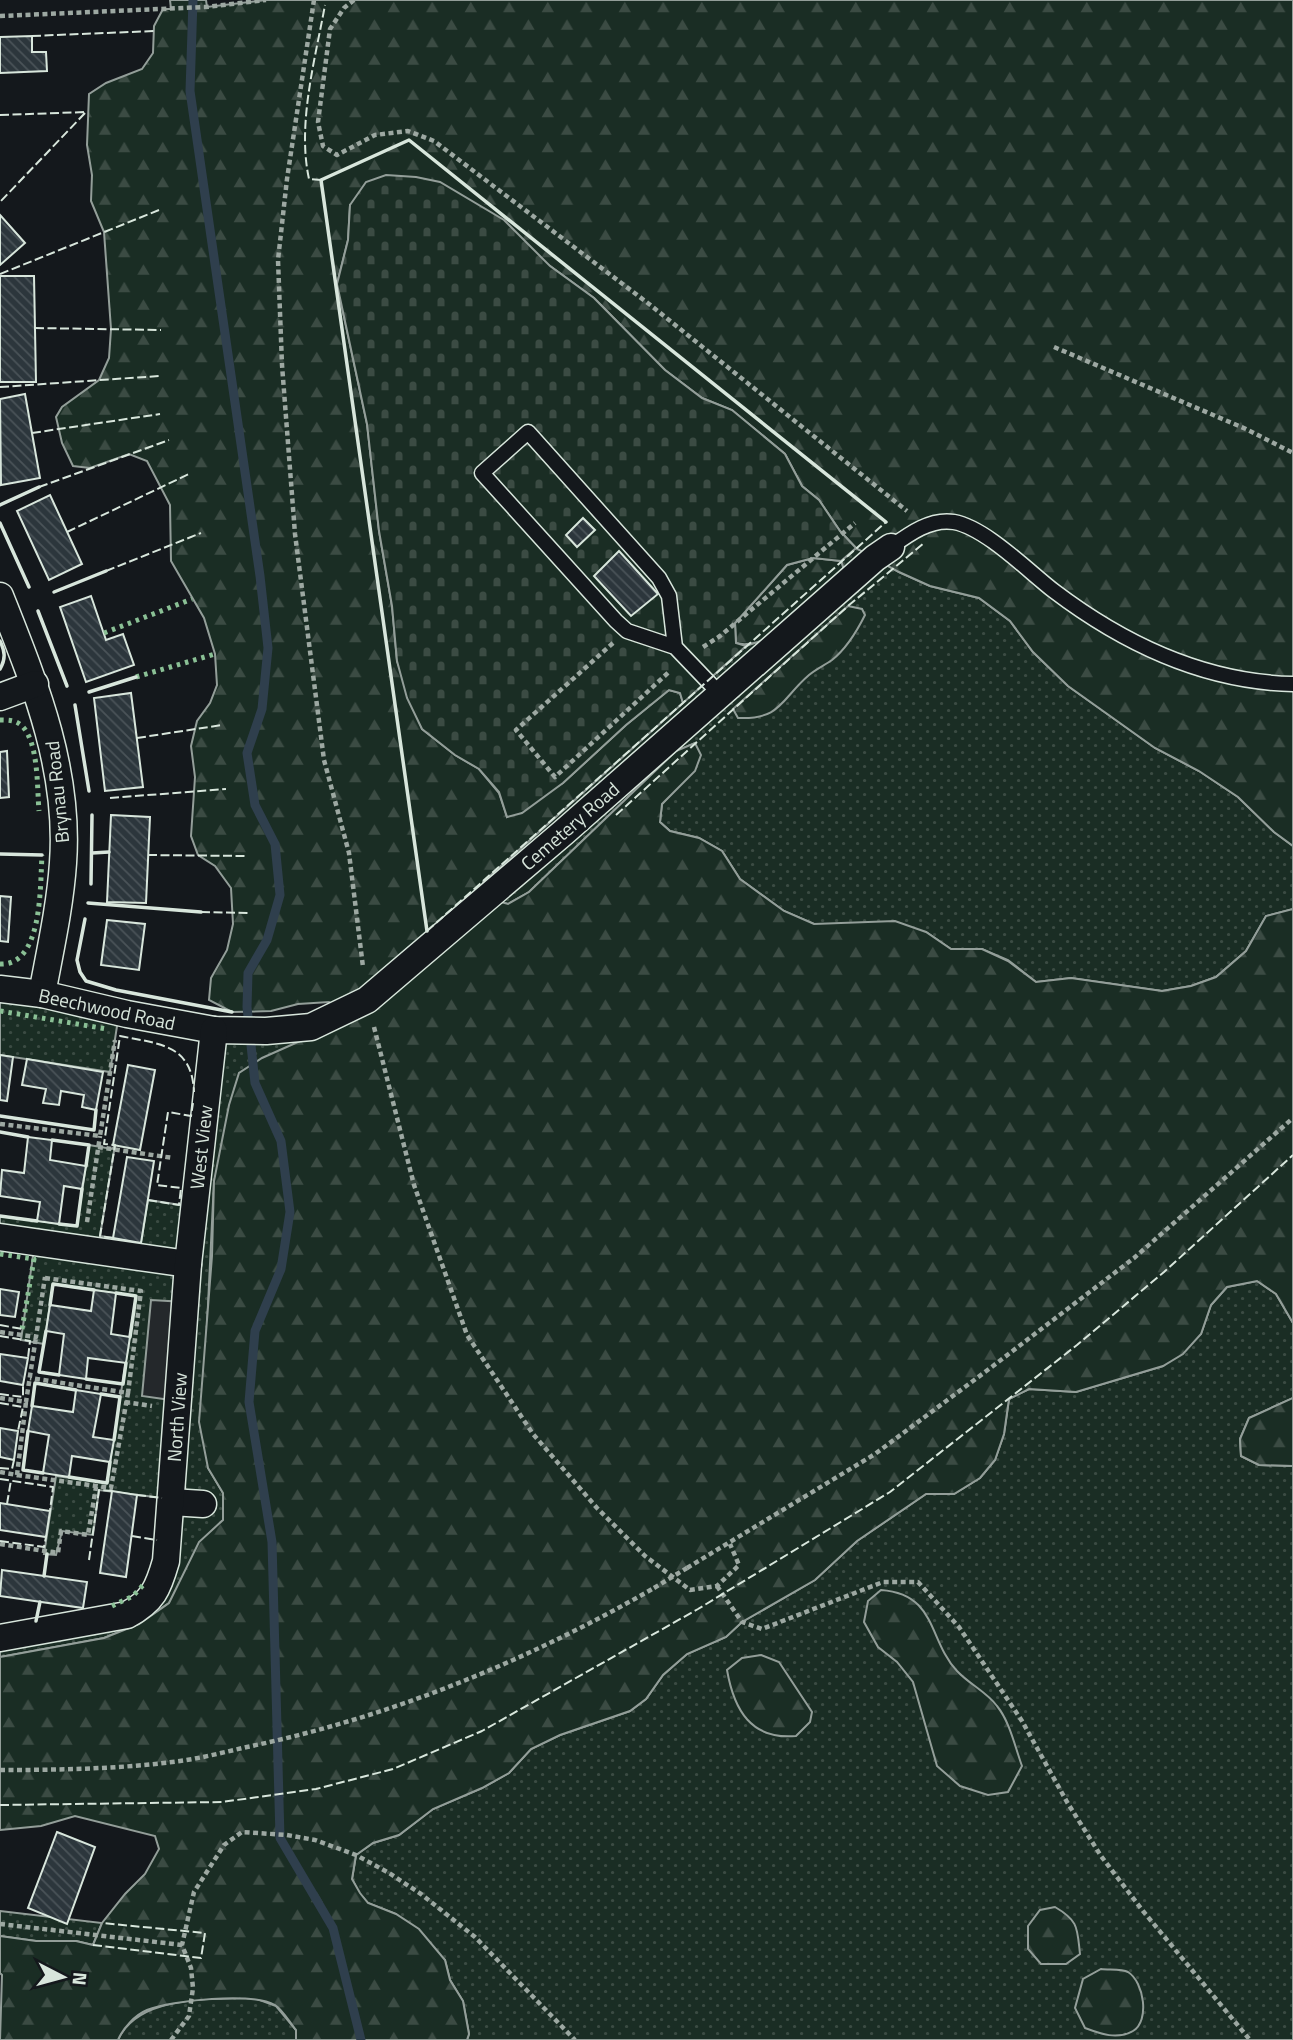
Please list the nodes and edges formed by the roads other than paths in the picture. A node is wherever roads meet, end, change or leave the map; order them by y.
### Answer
1 (891, 547) joint
2 (0, 596) edge
3 (680, 652) junction
4 (35, 684) junction
5 (1293, 684) edge
6 (720, 694) junction
7 (0, 697) edge
8 (0, 989) edge
9 (42, 994) junction
10 (214, 1030) junction
11 (0, 1237) edge
12 (188, 1264) junction
13 (170, 1502) junction
14 (203, 1504) dead end
15 (0, 1638) edge

1 - 5 lane
1 - 6 street, Cemetery Road
2 - 4 street, Brynau Road
3 - 3 lane
3 - 6 lane
4 - 7 street
4 - 9 street, Brynau Road
6 - 10 street, Cemetery Road
8 - 9 street, Beechwood Road
9 - 10 street, Beechwood Road
10 - 12 street, West View
11 - 12 street
12 - 13 street, North View
13 - 14 street
13 - 15 street, North View

